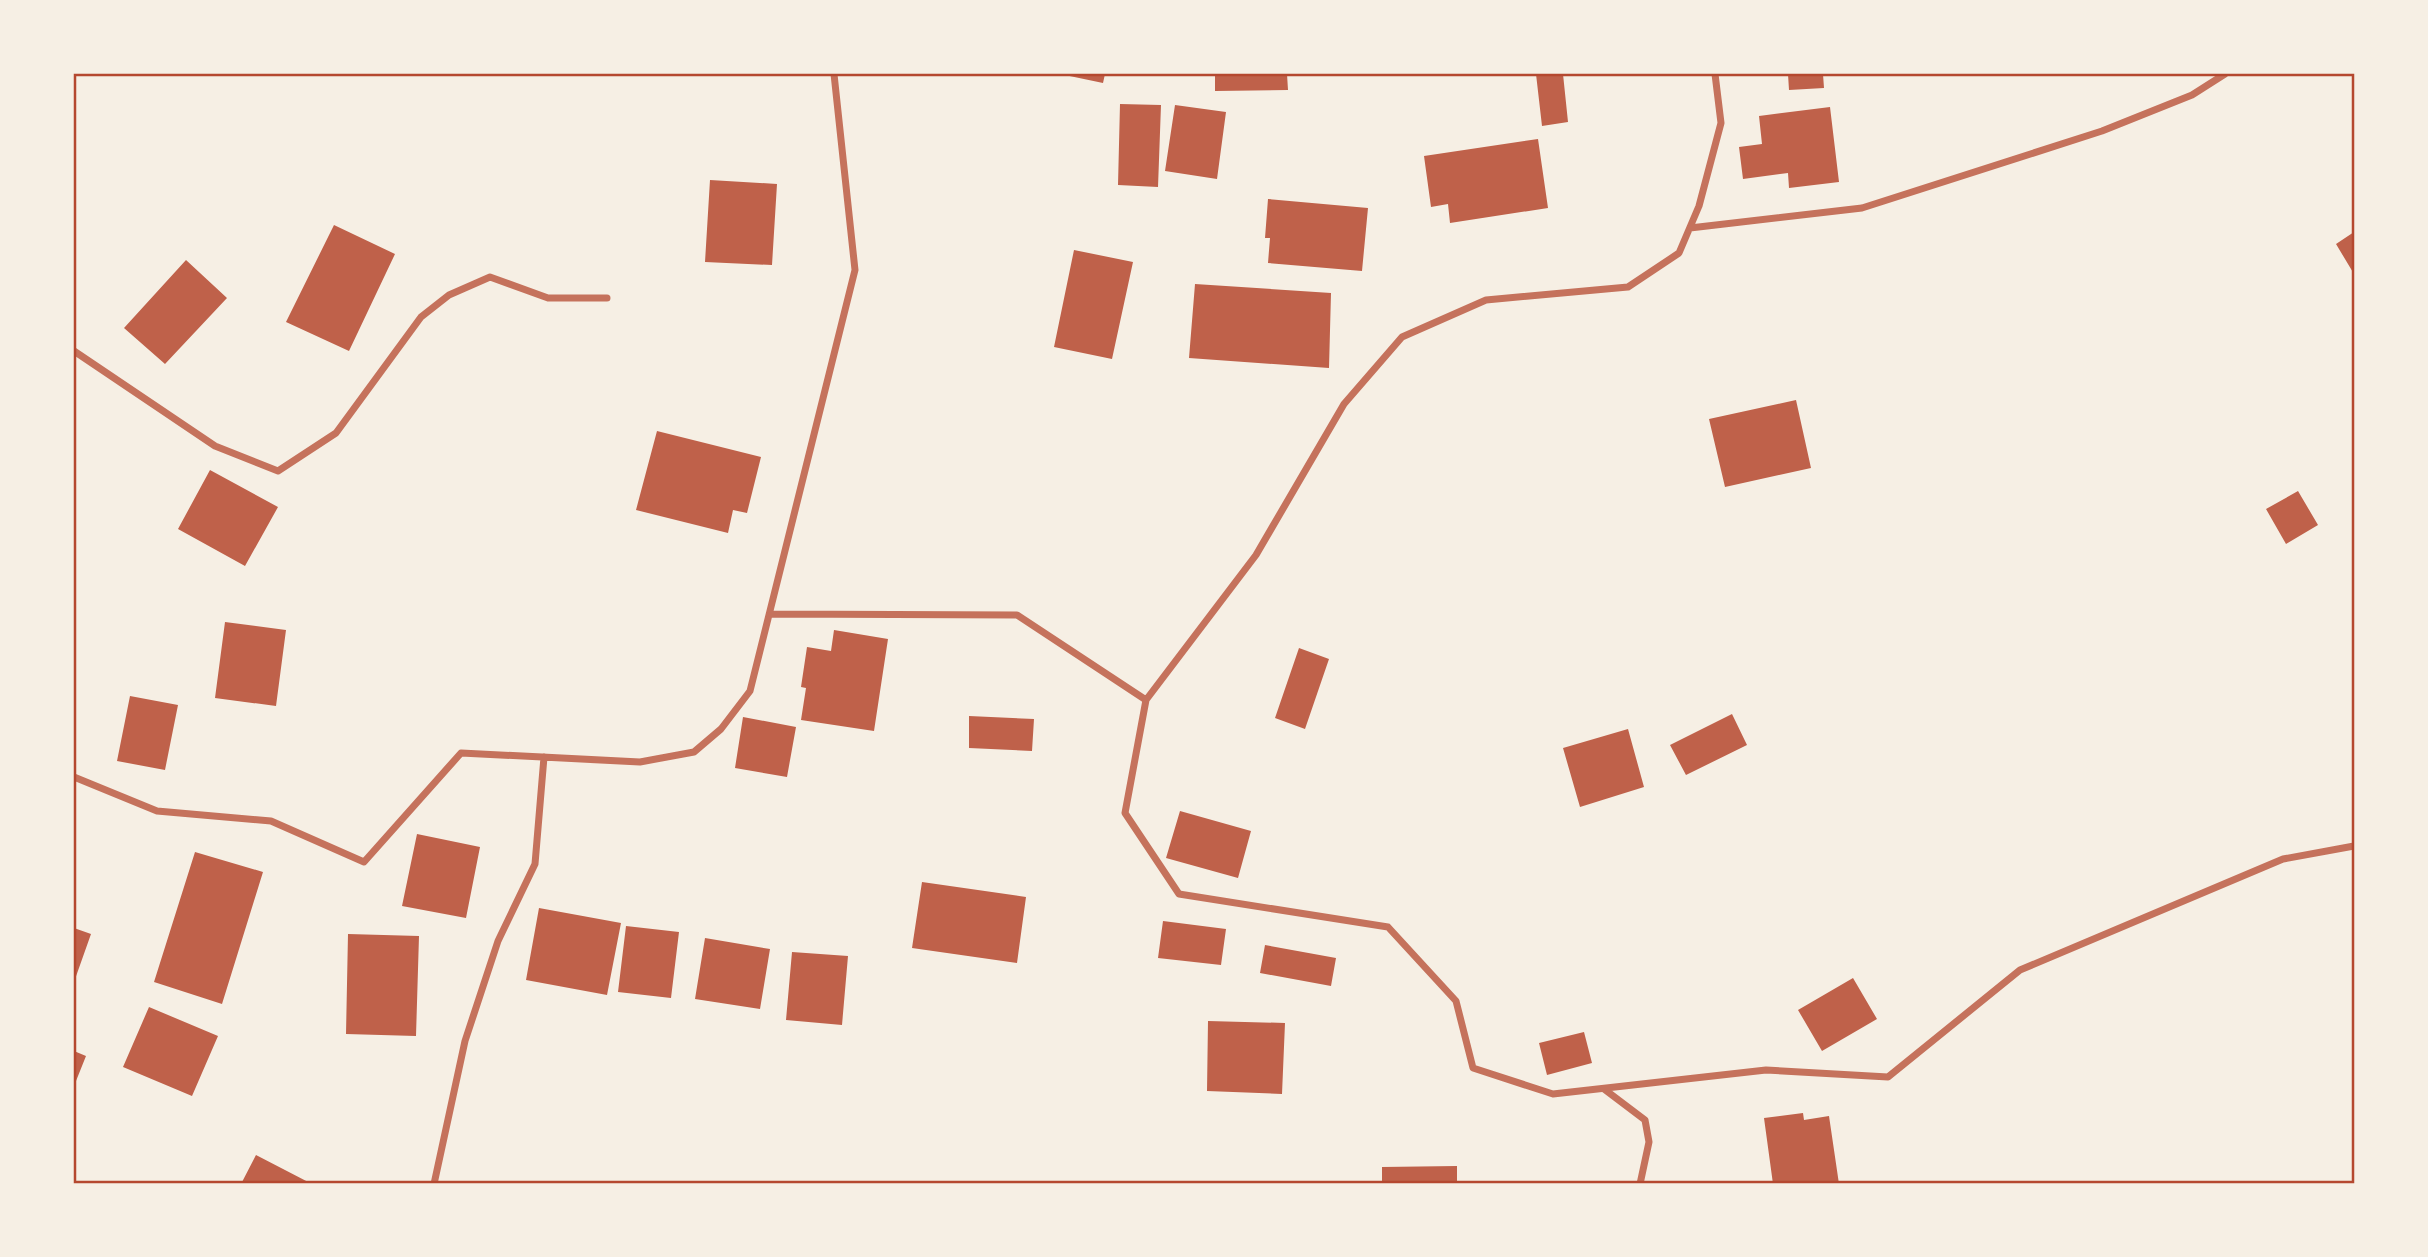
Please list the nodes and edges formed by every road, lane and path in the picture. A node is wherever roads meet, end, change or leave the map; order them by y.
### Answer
1 (834, 74) edge
2 (1715, 74) edge
3 (2225, 74) edge
4 (1690, 228) junction
5 (607, 298) dead end
6 (74, 351) edge
7 (771, 614) junction
8 (1146, 700) junction
9 (544, 757) junction
10 (74, 777) edge
11 (2354, 846) edge
12 (1603, 1089) junction
13 (434, 1184) edge
14 (1640, 1184) edge

1 - 7 street
2 - 4 street
3 - 4 street
4 - 8 street
5 - 6 street
7 - 8 street
7 - 9 street
8 - 12 street
9 - 10 street
9 - 13 street
11 - 12 street
12 - 14 street

